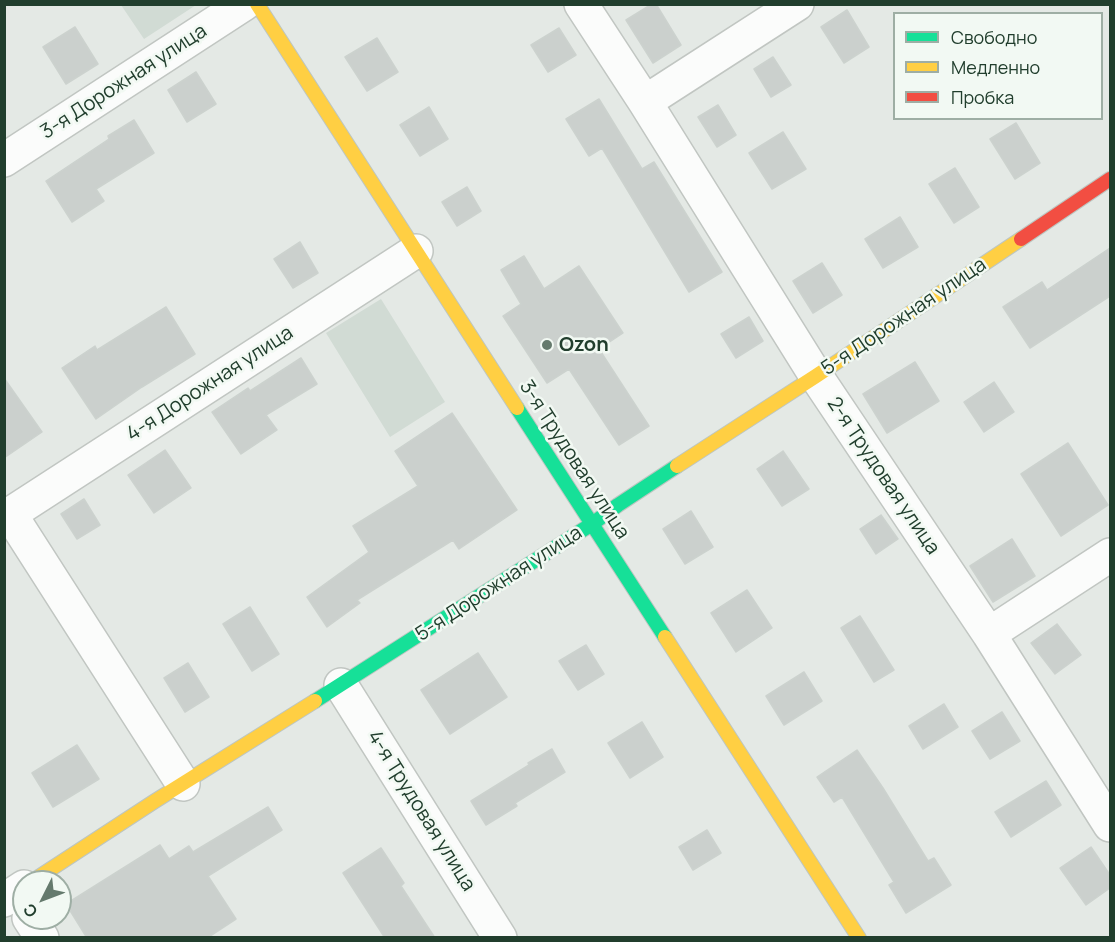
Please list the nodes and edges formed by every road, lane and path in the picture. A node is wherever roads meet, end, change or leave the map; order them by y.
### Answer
1 (244, 4) edge
2 (257, 4) edge
3 (581, 4) edge
4 (797, 4) edge
5 (645, 102) junction
6 (4, 160) edge
7 (1110, 179) edge
8 (416, 251) junction
9 (816, 376) junction
10 (7, 516) edge
11 (592, 524) junction
12 (1110, 555) edge
13 (989, 634) junction
14 (341, 685) junction
15 (183, 783) junction
16 (1110, 825) edge
17 (62, 870) edge
18 (500, 938) edge
19 (859, 938) edge

1 - 6 street, 3-я Дорожная улица
2 - 8 street, 3-я Трудовая улица
3 - 5 street, 2-я Трудовая улица
4 - 5 street
5 - 9 street, 2-я Трудовая улица
7 - 9 street, 5-я Дорожная улица
8 - 10 street, 4-я Дорожная улица
8 - 11 street, 3-я Трудовая улица
9 - 11 street, 5-я Дорожная улица
9 - 13 street, 2-я Трудовая улица
10 - 15 street
11 - 14 street, 5-я Дорожная улица
11 - 19 street, 3-я Трудовая улица
12 - 13 street
13 - 16 street, 2-я Трудовая улица
14 - 15 street, 5-я Дорожная улица
14 - 18 street, 4-я Трудовая улица
15 - 17 street, 5-я Дорожная улица

